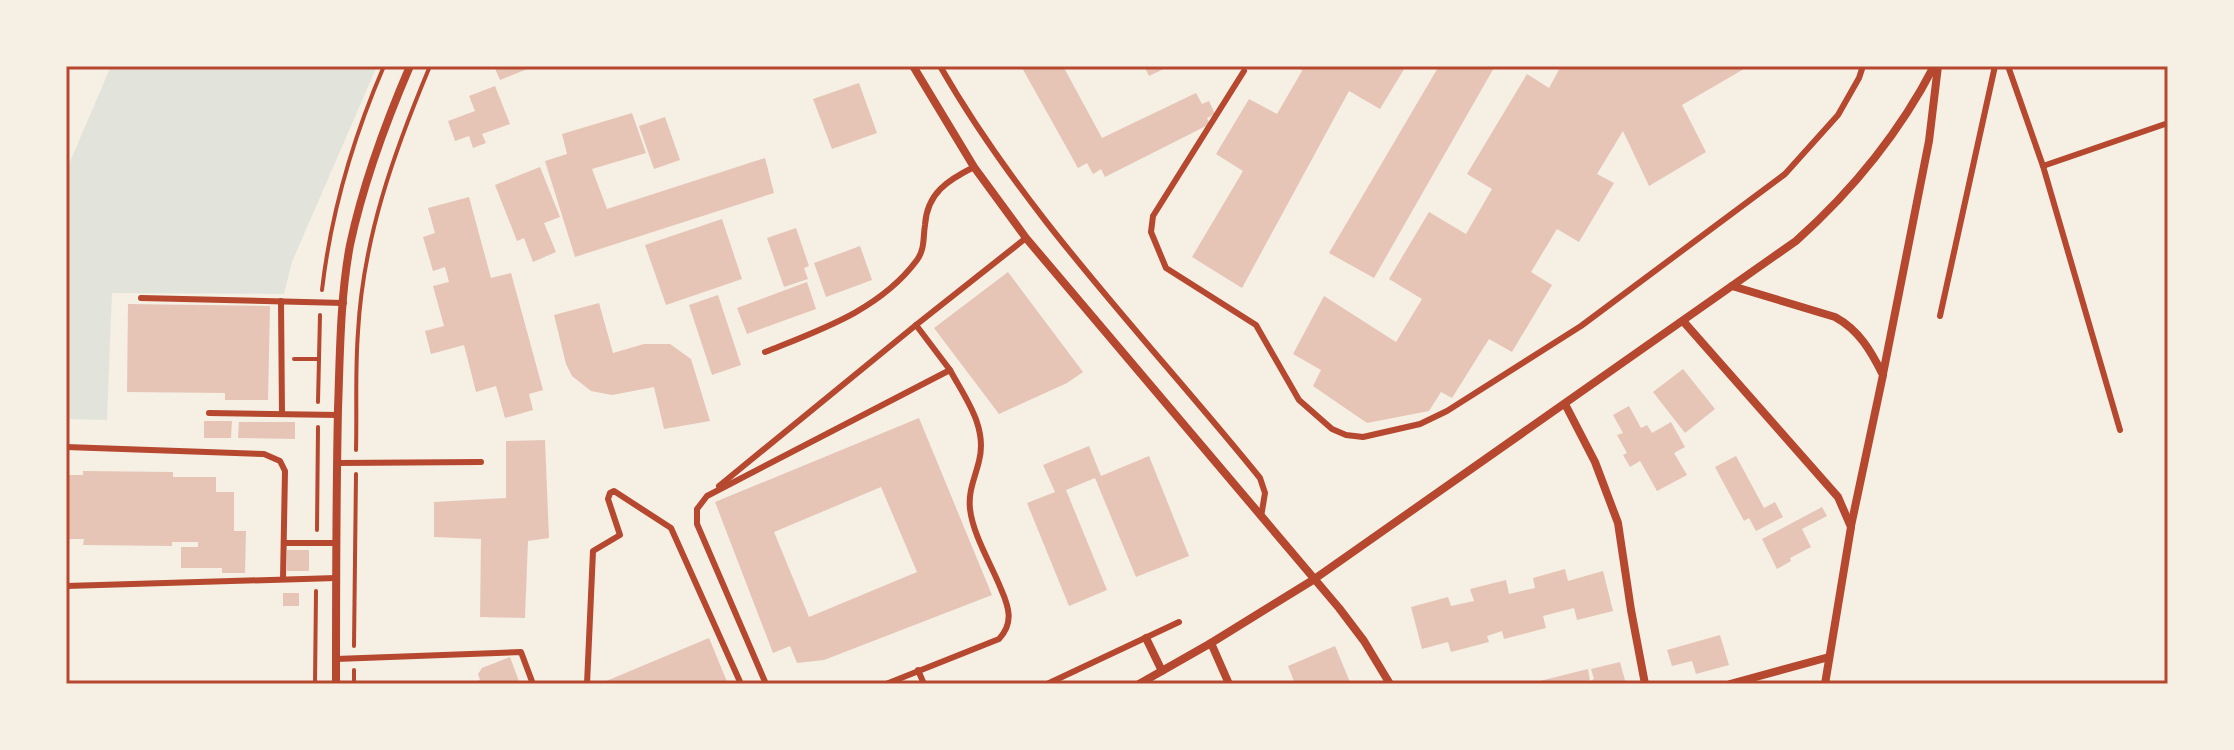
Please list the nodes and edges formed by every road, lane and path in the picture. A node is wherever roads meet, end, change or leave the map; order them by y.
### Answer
1 (410, 66) edge
2 (430, 66) edge
3 (913, 66) edge
4 (940, 66) edge
5 (1863, 66) edge
6 (1936, 66) edge
7 (1995, 66) edge
8 (2008, 66) edge
9 (1244, 71) dead end
10 (2168, 123) edge
11 (2043, 166) junction
12 (974, 167) junction
13 (1026, 238) junction
14 (1732, 286) junction
15 (141, 298) dead end
16 (281, 301) junction
17 (344, 303) junction
18 (1940, 316) dead end
19 (1683, 321) junction
20 (916, 325) junction
21 (765, 352) dead end
22 (281, 359) junction
23 (319, 359) dead end
24 (950, 370) junction
25 (1883, 375) junction
26 (1565, 404) junction
27 (209, 413) dead end
28 (282, 414) junction
29 (338, 415) junction
30 (2120, 430) dead end
31 (66, 447) edge
32 (481, 462) dead end
33 (337, 463) junction
34 (356, 463) junction
35 (707, 496) junction
36 (1261, 517) junction
37 (1851, 527) junction
38 (284, 543) junction
39 (337, 543) junction
40 (336, 578) junction
41 (283, 579) junction
42 (1313, 580) junction
43 (66, 586) edge
44 (1179, 622) dead end
45 (1146, 638) junction
46 (1211, 643) junction
47 (1829, 657) junction
48 (336, 659) junction
49 (354, 659) junction
50 (918, 670) junction
51 (1162, 671) junction
52 (898, 682) edge
53 (336, 684) edge
54 (354, 684) edge
55 (533, 684) edge
56 (587, 684) edge
57 (741, 684) edge
58 (766, 684) edge
59 (886, 684) edge
60 (924, 684) edge
61 (1047, 684) edge
62 (1139, 684) edge
63 (1229, 684) edge
64 (1390, 684) edge
65 (1645, 684) edge
66 (1730, 684) edge
67 (1825, 684) edge

1 - 17 street
2 - 34 path
3 - 12 street
4 - 36 lane
5 - 9 lane
6 - 14 street
6 - 25 street
7 - 18 lane
8 - 11 lane
10 - 11 lane
11 - 30 lane
12 - 13 street
12 - 21 lane
13 - 20 lane
13 - 36 street
14 - 19 street
14 - 25 street
15 - 16 lane
16 - 17 lane
16 - 22 lane
17 - 29 street
19 - 26 street
19 - 37 street
20 - 24 lane
20 - 35 lane
22 - 23 path
22 - 28 lane
24 - 35 lane
24 - 50 lane
25 - 37 street
26 - 42 street
26 - 65 street
27 - 28 lane
28 - 29 lane
29 - 33 street
31 - 38 lane
32 - 34 lane
33 - 34 lane
33 - 39 street
34 - 49 path
35 - 58 lane
36 - 42 street
37 - 47 street
38 - 39 lane
38 - 41 lane
39 - 40 street
40 - 41 lane
40 - 48 street
41 - 43 lane
42 - 46 street
42 - 64 street
44 - 45 lane
45 - 51 street
45 - 61 lane
46 - 51 street
46 - 63 street
47 - 66 street
47 - 67 street
48 - 49 lane
48 - 53 street
49 - 54 path
49 - 55 lane
50 - 52 lane
50 - 60 lane
51 - 62 street
52 - 59 lane
56 - 57 lane

